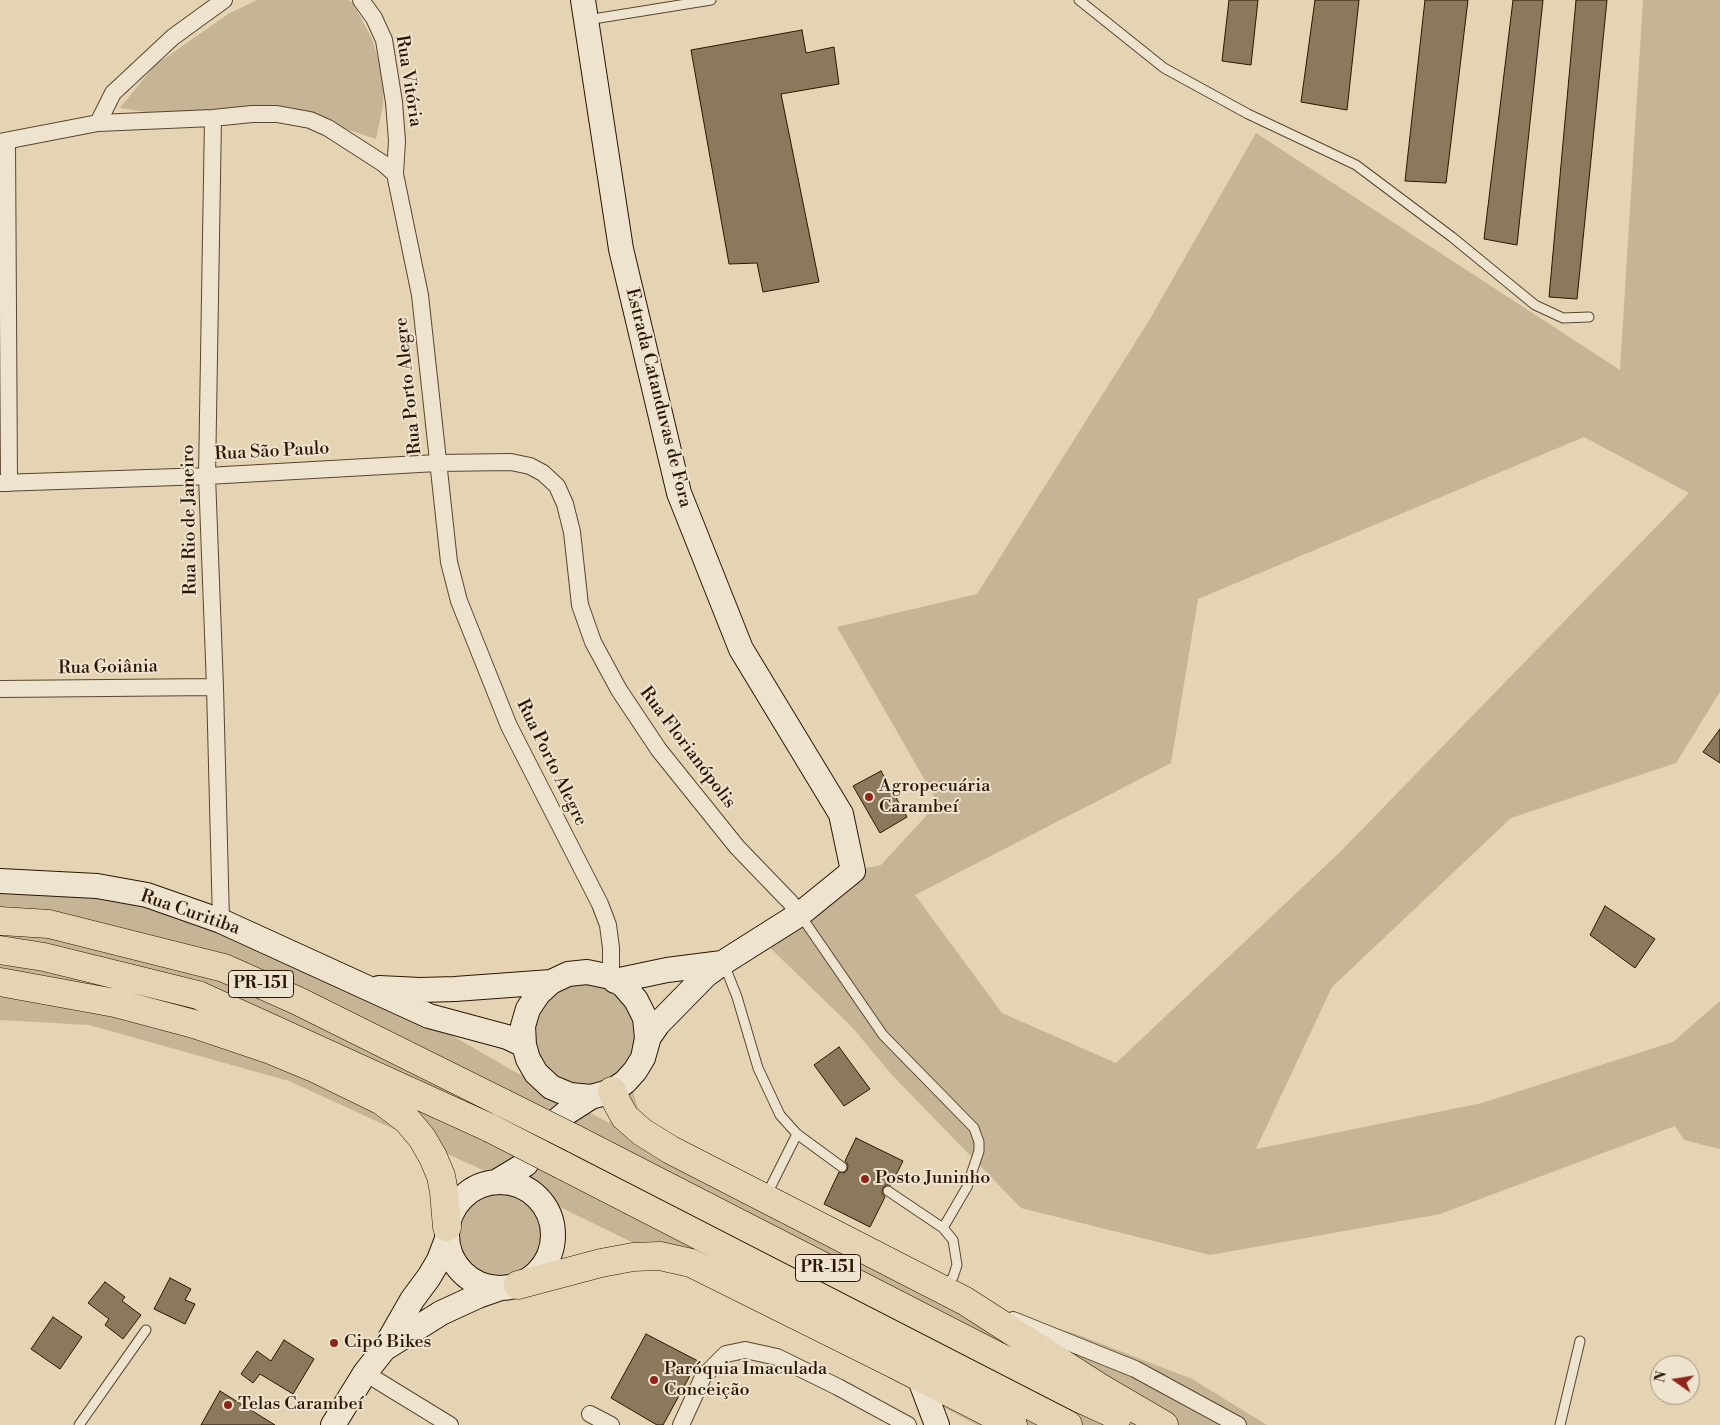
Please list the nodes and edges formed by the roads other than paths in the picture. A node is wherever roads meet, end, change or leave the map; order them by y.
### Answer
1 (224, 0) edge
2 (361, 0) edge
3 (711, 0) edge
4 (1078, 0) edge
5 (585, 10) edge
6 (213, 118) junction
7 (98, 123) junction
8 (4, 142) edge
9 (395, 174) junction
10 (1589, 317) dead end
11 (437, 463) junction
12 (543, 473) joint
13 (207, 476) junction
14 (5, 483) edge
15 (216, 687) junction
16 (0, 689) edge
17 (0, 881) edge
18 (800, 914) junction
19 (0, 921) edge
20 (221, 921) junction
21 (0, 950) edge
22 (724, 962) junction
23 (613, 979) junction
24 (0, 982) edge
25 (552, 982) junction
26 (368, 987) junction
27 (524, 1045) junction
28 (643, 1058) junction
29 (536, 1073) junction
30 (602, 1094) junction
31 (548, 1128) junction
32 (797, 1134) junction
33 (526, 1164) junction
34 (842, 1167) dead end
35 (496, 1182) junction
36 (888, 1191) dead end
37 (765, 1198) junction
38 (547, 1211) junction
39 (943, 1228) junction
40 (447, 1233) junction
41 (510, 1287) junction
42 (954, 1295) junction
43 (146, 1330) dead end
44 (1580, 1342) dead end
45 (384, 1349) junction
46 (365, 1373) junction
47 (919, 1377) junction
48 (590, 1414) dead end
49 (79, 1425) edge
50 (333, 1425) edge
51 (450, 1425) edge
52 (611, 1425) edge
53 (681, 1425) edge
54 (908, 1425) edge
55 (938, 1425) edge
56 (1014, 1425) edge
57 (1068, 1425) edge
58 (1138, 1425) edge
59 (1164, 1425) edge
60 (1238, 1425) edge
61 (1560, 1425) edge

1 - 7 street
2 - 9 street, Rua Vitória
3 - 5 lane
4 - 10 lane
5 - 18 main road, Estrada Catanduvas de Fora
6 - 7 street
6 - 9 street
6 - 13 street, Rua Rio de Janeiro
7 - 8 street
8 - 14 street
9 - 11 street, Rua Porto Alegre
11 - 12 street, Rua São Paulo
11 - 13 street, Rua São Paulo
11 - 23 street, Rua Porto Alegre
12 - 18 street, Rua Florianópolis
13 - 14 street, Rua São Paulo
13 - 15 street, Rua Rio de Janeiro
15 - 16 street, Rua Goiânia
15 - 20 street, Rua Rio de Janeiro
17 - 20 main road, Rua Curitiba
18 - 22 main road, Estrada Catanduvas de Fora
18 - 39 lane
19 - 58 highway, PR-151, bridge
20 - 26 main road, Rua Curitiba
21 - 57 highway, PR-151, bridge
22 - 23 main road
22 - 28 main road, Estrada Catanduvas de Fora
22 - 32 lane
23 - 25 main road
23 - 28 main road
24 - 40 highway
25 - 26 main road
25 - 27 main road
26 - 27 main road, Rua Curitiba
27 - 29 main road
28 - 30 main road
29 - 30 main road
29 - 31 main road
30 - 31 main road
30 - 37 highway
31 - 33 main road
32 - 34 lane
32 - 37 lane
33 - 35 main road
33 - 38 main road
35 - 38 main road
35 - 40 main road
36 - 39 lane
37 - 42 highway
38 - 41 main road
39 - 42 lane
40 - 41 main road
40 - 45 main road
41 - 45 main road
41 - 47 highway
42 - 59 highway
42 - 60 street
43 - 49 lane
44 - 61 lane
45 - 46 main road
46 - 50 main road
46 - 51 street
47 - 55 main road
47 - 56 highway
48 - 52 street
53 - 54 street

